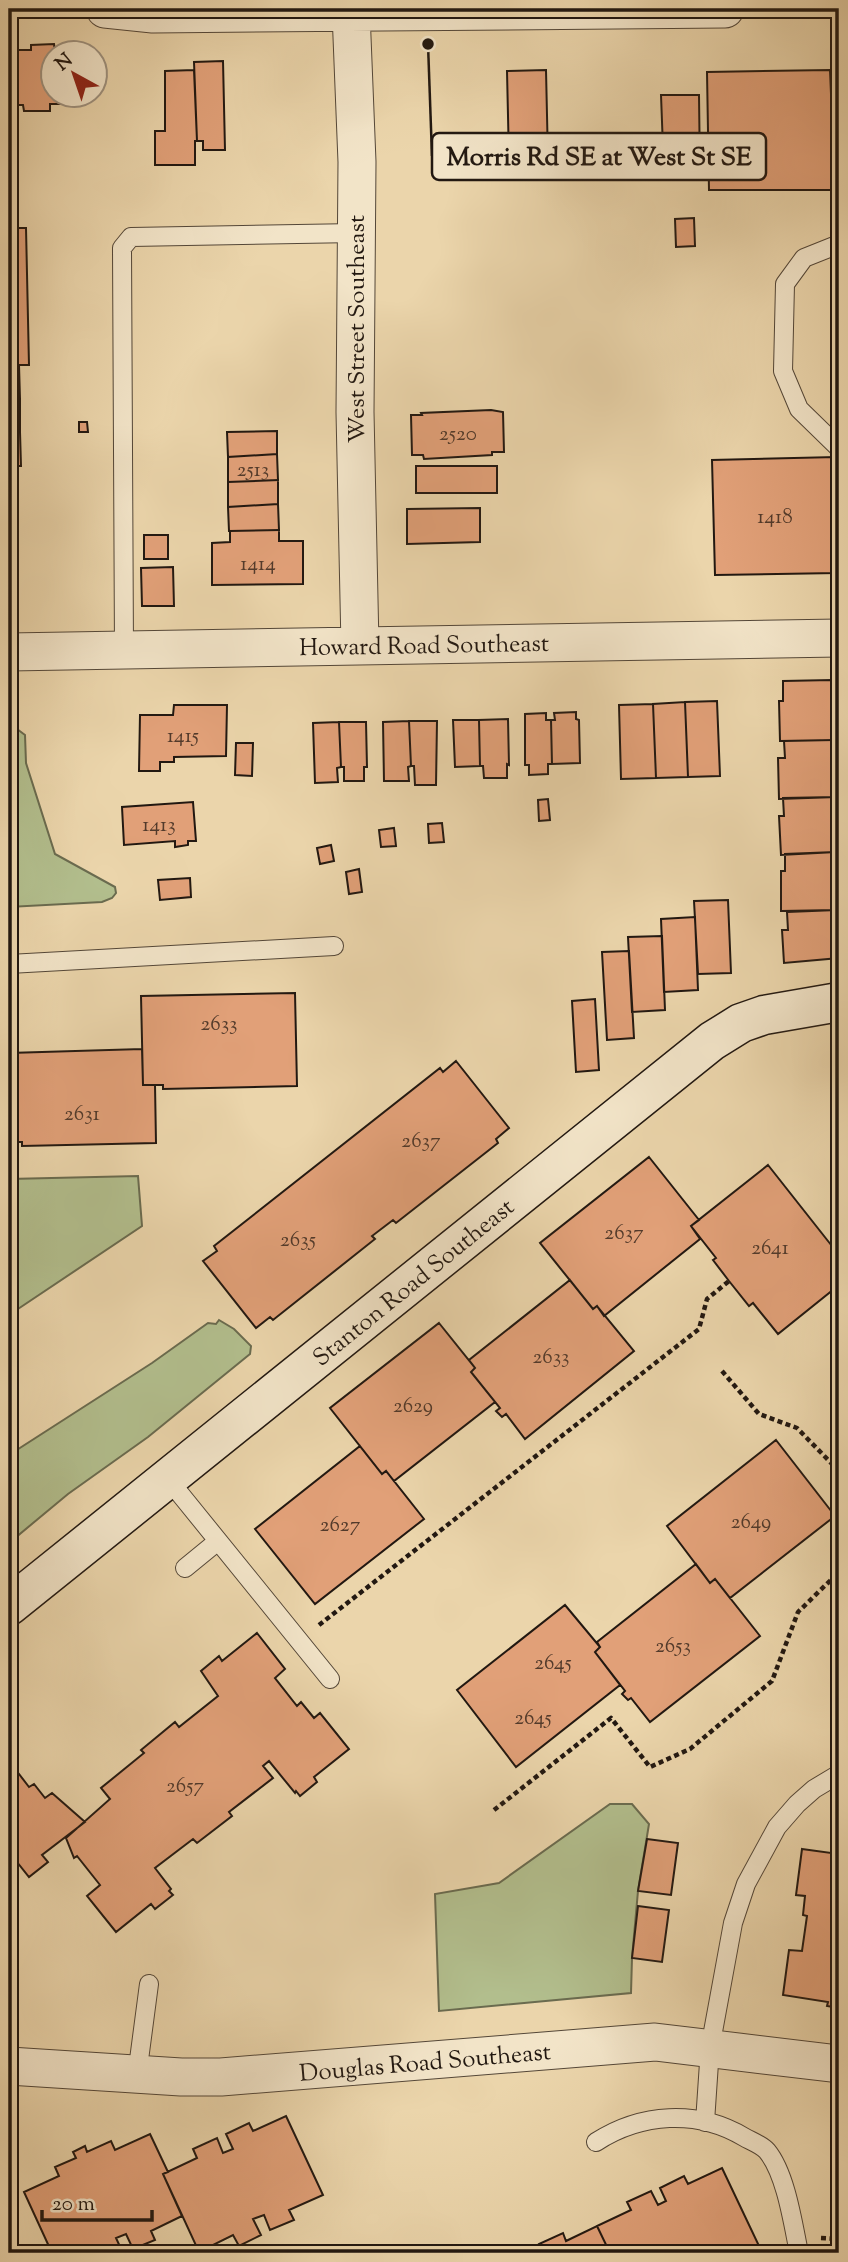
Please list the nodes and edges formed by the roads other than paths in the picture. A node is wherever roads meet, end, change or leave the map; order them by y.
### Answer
1 (105, 9) edge
2 (725, 9) edge
3 (263, 11) edge
4 (351, 12) junction
5 (356, 233) junction
6 (839, 244) edge
7 (839, 448) edge
8 (839, 638) edge
9 (360, 646) junction
10 (124, 650) junction
11 (9, 652) edge
12 (334, 946) dead end
13 (9, 964) edge
14 (839, 1002) edge
15 (168, 1479) junction
16 (218, 1541) junction
17 (185, 1568) dead end
18 (9, 1605) edge
19 (330, 1679) dead end
20 (839, 1774) edge
21 (149, 1984) dead end
22 (710, 2048) junction
23 (839, 2064) edge
24 (9, 2066) edge
25 (137, 2075) junction
26 (705, 2122) junction
27 (596, 2142) dead end
28 (799, 2253) edge

1 - 3 street
2 - 4 street
3 - 4 street
4 - 5 street, West Street Southeast
5 - 9 street, West Street Southeast
5 - 10 lane
6 - 7 lane
8 - 9 street, Howard Road Southeast
9 - 10 street, Howard Road Southeast
10 - 11 street, Howard Road Southeast
12 - 13 lane
14 - 15 street, Stanton Road Southeast
15 - 16 lane
15 - 18 street, Stanton Road Southeast
16 - 17 lane
16 - 19 lane
20 - 22 lane
21 - 25 lane
22 - 23 street, Douglas Road Southeast
22 - 25 street, Douglas Road Southeast
22 - 26 lane
24 - 25 street, Douglas Road Southeast
26 - 27 lane
26 - 28 lane

